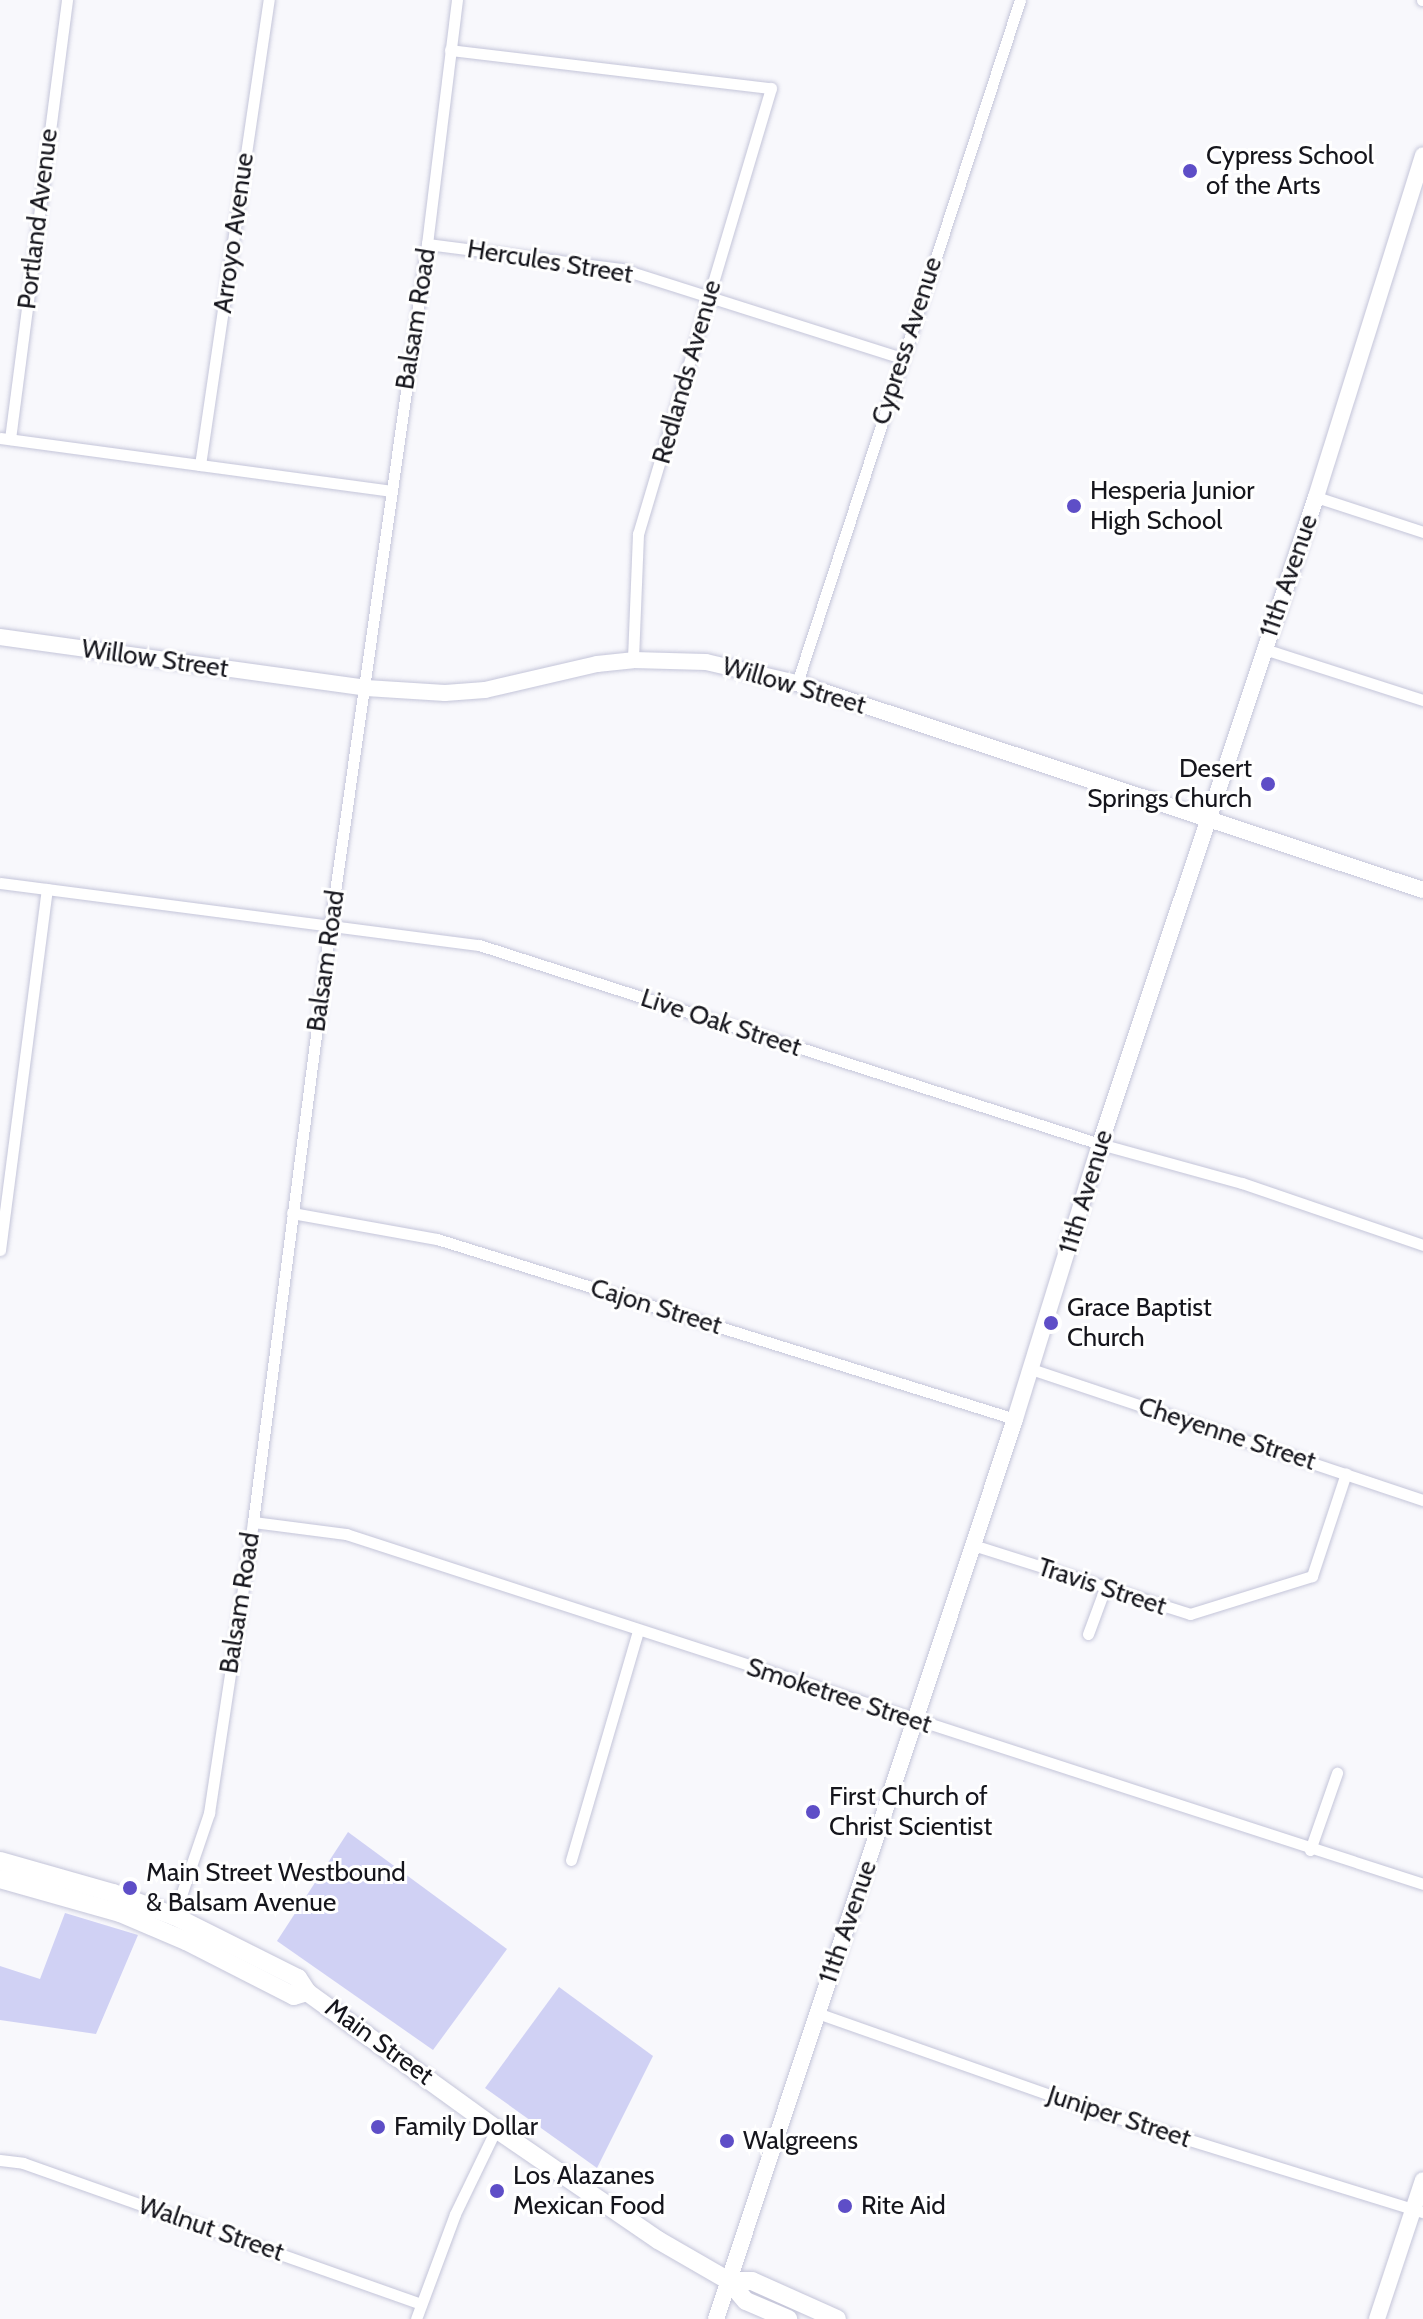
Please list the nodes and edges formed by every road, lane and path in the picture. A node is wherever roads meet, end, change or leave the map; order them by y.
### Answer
1 (67, 0) edge
2 (269, 0) edge
3 (457, 0) edge
4 (1020, 0) edge
5 (450, 50) junction
6 (1423, 155) edge
7 (427, 244) junction
8 (708, 298) junction
9 (901, 358) junction
10 (5, 438) edge
11 (200, 465) junction
12 (390, 491) junction
13 (1316, 497) junction
14 (1423, 532) edge
15 (0, 637) edge
16 (1264, 649) junction
17 (633, 660) junction
18 (797, 683) junction
19 (366, 688) junction
20 (1423, 700) edge
21 (1209, 819) junction
22 (0, 883) edge
23 (47, 889) junction
24 (1423, 890) edge
25 (330, 927) junction
26 (1100, 1144) junction
27 (292, 1213) junction
28 (1423, 1245) edge
29 (0, 1250) edge
30 (1031, 1369) junction
31 (1015, 1419) junction
32 (1346, 1473) junction
33 (1423, 1500) edge
34 (253, 1522) junction
35 (973, 1545) junction
36 (1105, 1588) junction
37 (638, 1631) junction
38 (1088, 1634) dead end
39 (915, 1720) junction
40 (1337, 1773) dead end
41 (1310, 1850) junction
42 (571, 1860) dead end
43 (0, 1861) edge
44 (0, 1879) edge
45 (1423, 1884) edge
46 (63, 1895) junction
47 (174, 1916) junction
48 (307, 1992) junction
49 (817, 2013) junction
50 (496, 2129) junction
51 (0, 2160) edge
52 (1423, 2180) edge
53 (1418, 2210) edge
54 (729, 2281) junction
55 (421, 2304) junction
56 (416, 2319) edge
57 (716, 2319) edge
58 (788, 2319) edge
59 (837, 2319) edge
60 (1377, 2319) edge

1 - 10 street, Portland Avenue
2 - 11 street, Arroyo Avenue
3 - 5 street, Balsam Road
4 - 9 street, Cypress Avenue
5 - 7 street, Balsam Road
5 - 8 street, Redlands Avenue
6 - 13 main road, 11th Avenue
7 - 8 street, Hercules Street
7 - 12 street, Balsam Road
8 - 9 street, Hercules Street
8 - 17 street, Redlands Avenue
9 - 18 street, Cypress Avenue
10 - 11 street
11 - 12 street
12 - 19 street, Balsam Road
13 - 14 street
13 - 16 main road, 11th Avenue
15 - 19 main road, Willow Street
16 - 20 street
16 - 21 main road, 11th Avenue
17 - 18 main road, Willow Street
17 - 19 main road, Willow Street
18 - 21 main road, Willow Street
19 - 25 street, Balsam Road
21 - 24 main road, Willow Street
21 - 26 main road, 11th Avenue
22 - 23 street, Live Oak Street
23 - 25 street, Live Oak Street
23 - 29 street
25 - 26 street, Live Oak Street
25 - 27 street, Balsam Road
26 - 28 street, Live Oak Street
26 - 30 main road, 11th Avenue
27 - 31 street, Cajon Street
27 - 34 street, Balsam Road
30 - 31 main road, 11th Avenue
30 - 32 street, Cheyenne Street
31 - 35 main road, 11th Avenue
32 - 33 street, Cheyenne Street
32 - 36 street, Travis Street
34 - 37 street, Smoketree Street
34 - 47 street, Balsam Road
35 - 36 street, Travis Street
35 - 39 main road, 11th Avenue
36 - 38 street
37 - 39 street, Smoketree Street
37 - 42 street
39 - 41 street, Smoketree Street
39 - 49 main road, 11th Avenue
40 - 41 street
41 - 45 street, Smoketree Street
43 - 47 main road, Main Street
44 - 46 main road, Main Street
46 - 47 main road
46 - 48 main road, Main Street
47 - 48 main road, Main Street
48 - 50 main road, Main Street
49 - 53 street, Juniper Street
49 - 54 main road, 11th Avenue
50 - 54 main road, Main Street
50 - 55 street
51 - 55 street, Walnut Street
52 - 53 main road
53 - 60 main road
54 - 57 main road, 11th Avenue
54 - 58 main road, Main Street
54 - 59 main road, Main Street
55 - 56 street

